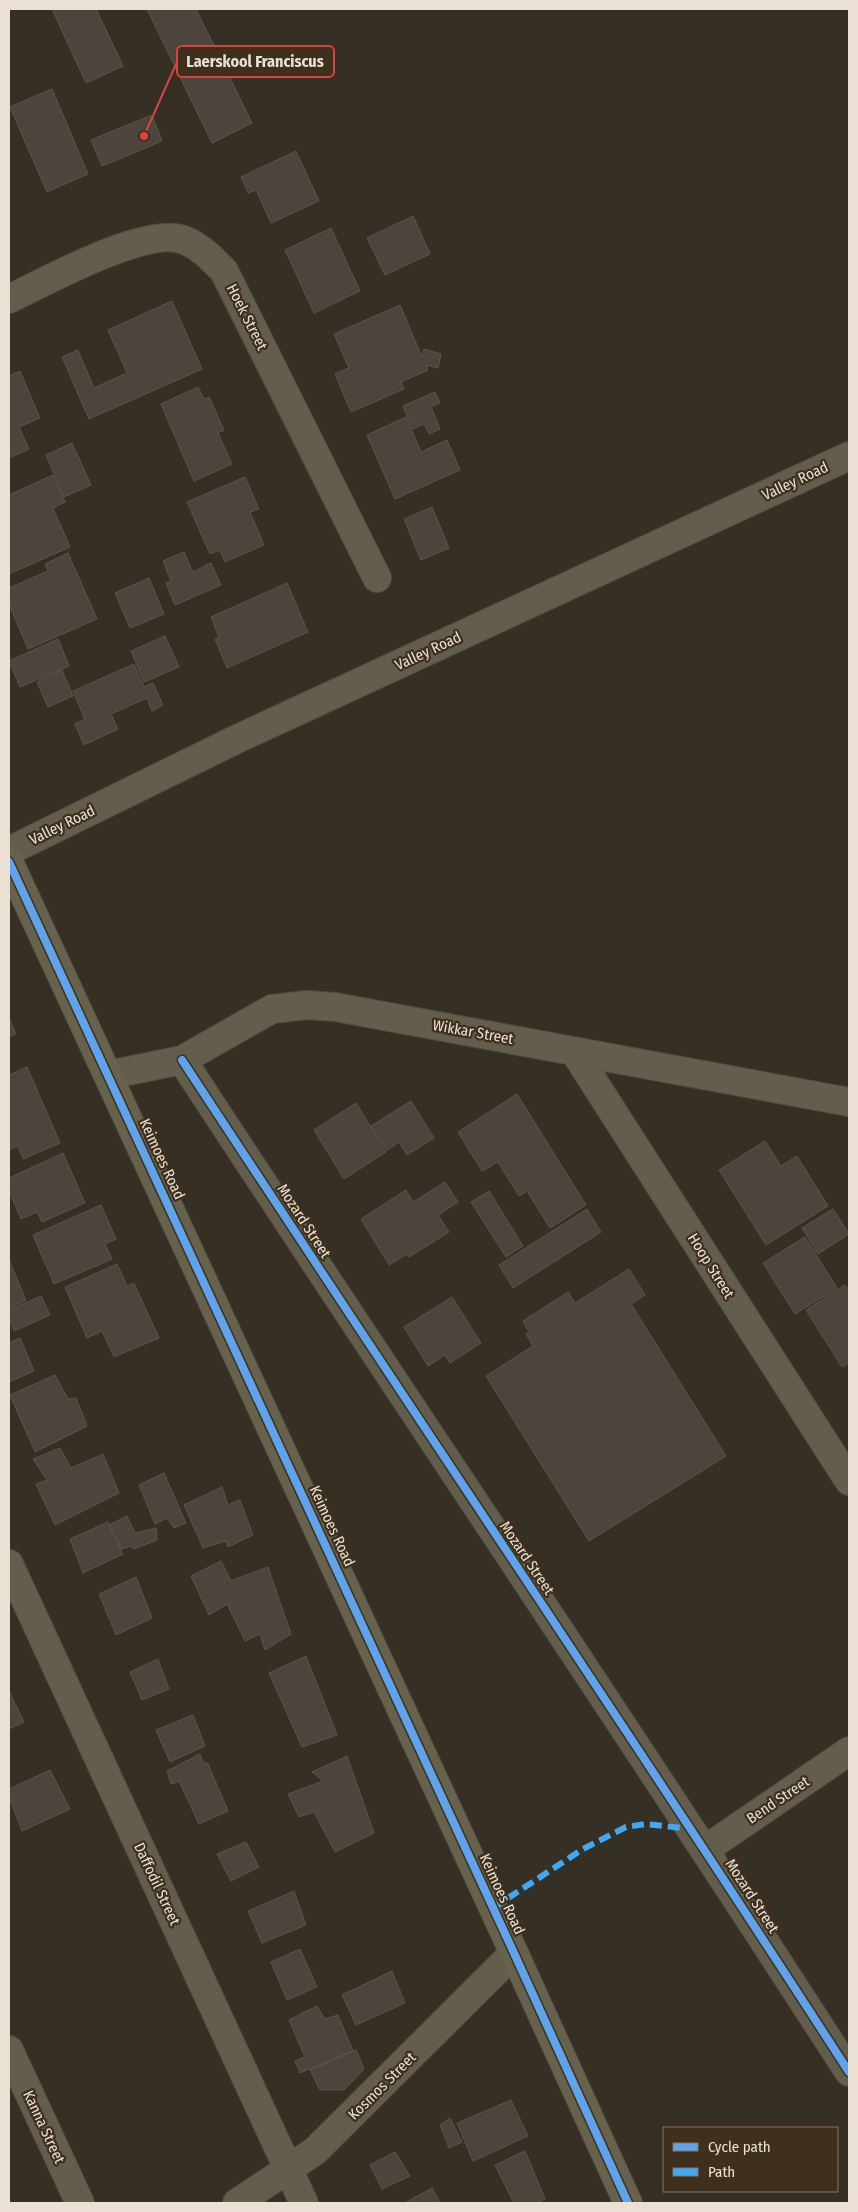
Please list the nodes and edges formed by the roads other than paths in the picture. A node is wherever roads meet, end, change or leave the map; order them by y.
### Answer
1 (9, 299) edge
2 (849, 456) edge
3 (377, 578) dead end
4 (9, 851) edge
5 (9, 862) edge
6 (574, 1051) junction
7 (182, 1060) junction
8 (108, 1075) junction
9 (849, 1102) edge
10 (849, 1481) edge
11 (9, 1564) edge
12 (849, 1751) edge
13 (706, 1850) junction
14 (514, 1953) junction
15 (9, 2050) edge
16 (849, 2072) edge
17 (289, 2170) junction
18 (80, 2203) edge
19 (237, 2203) edge
20 (304, 2203) edge
21 (628, 2203) edge

1 - 3 street, Hoek Street
2 - 4 street, Valley Road
5 - 8 street, Keimoes Road
6 - 7 street, Wikkar Street
6 - 9 street, Wikkar Street
6 - 10 street, Hoop Street
7 - 8 street, Wikkar Street
7 - 13 street, Mozard Street
8 - 14 street, Keimoes Road
11 - 17 street, Daffodil Street
12 - 13 street, Bend Street
13 - 16 street, Mozard Street
14 - 17 street, Kosmos Street
14 - 21 street, Keimoes Road
15 - 18 street, Kanna Street
17 - 19 street, Kosmos Street
17 - 20 street, Daffodil Street

